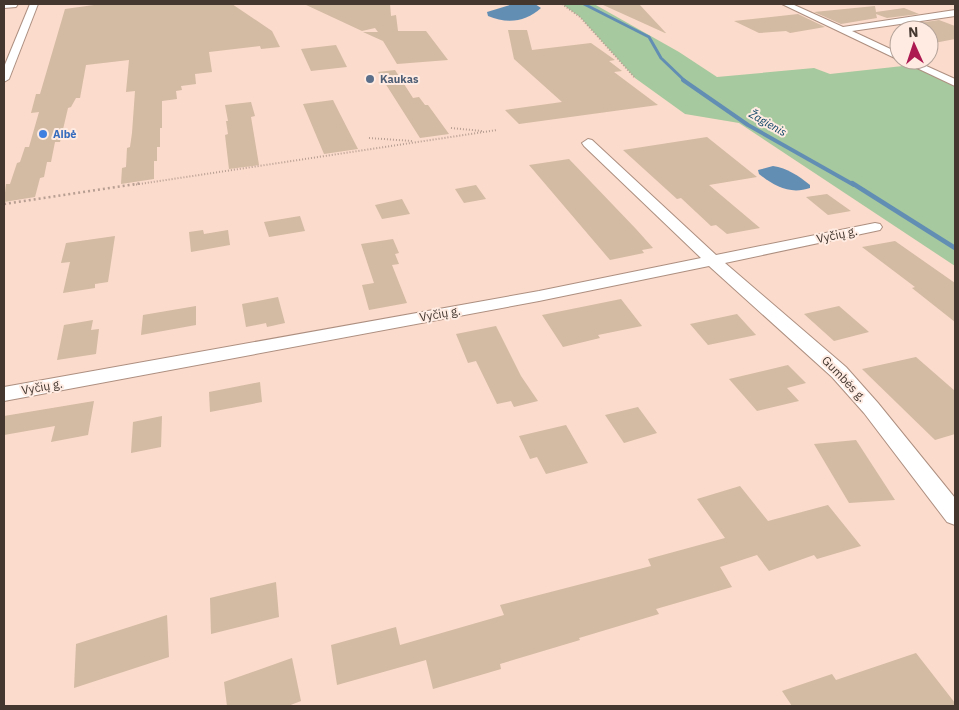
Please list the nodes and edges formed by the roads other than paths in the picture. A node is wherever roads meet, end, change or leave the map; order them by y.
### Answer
1 (4, 4) edge
2 (12, 4) edge
3 (34, 4) edge
4 (786, 4) edge
5 (955, 12) edge
6 (842, 30) junction
7 (889, 52) edge
8 (927, 70) edge
9 (4, 79) edge
10 (955, 83) edge
11 (588, 143) dead end
12 (875, 227) dead end
13 (713, 261) junction
14 (4, 394) edge
15 (955, 515) edge

1 - 2 main road
3 - 9 street
4 - 6 street
5 - 6 street
6 - 7 street
8 - 10 street
11 - 13 street, Gumbės g.
12 - 13 street, Vyčių g.
13 - 14 street, Vyčių g.
13 - 15 street, Gumbės g.

